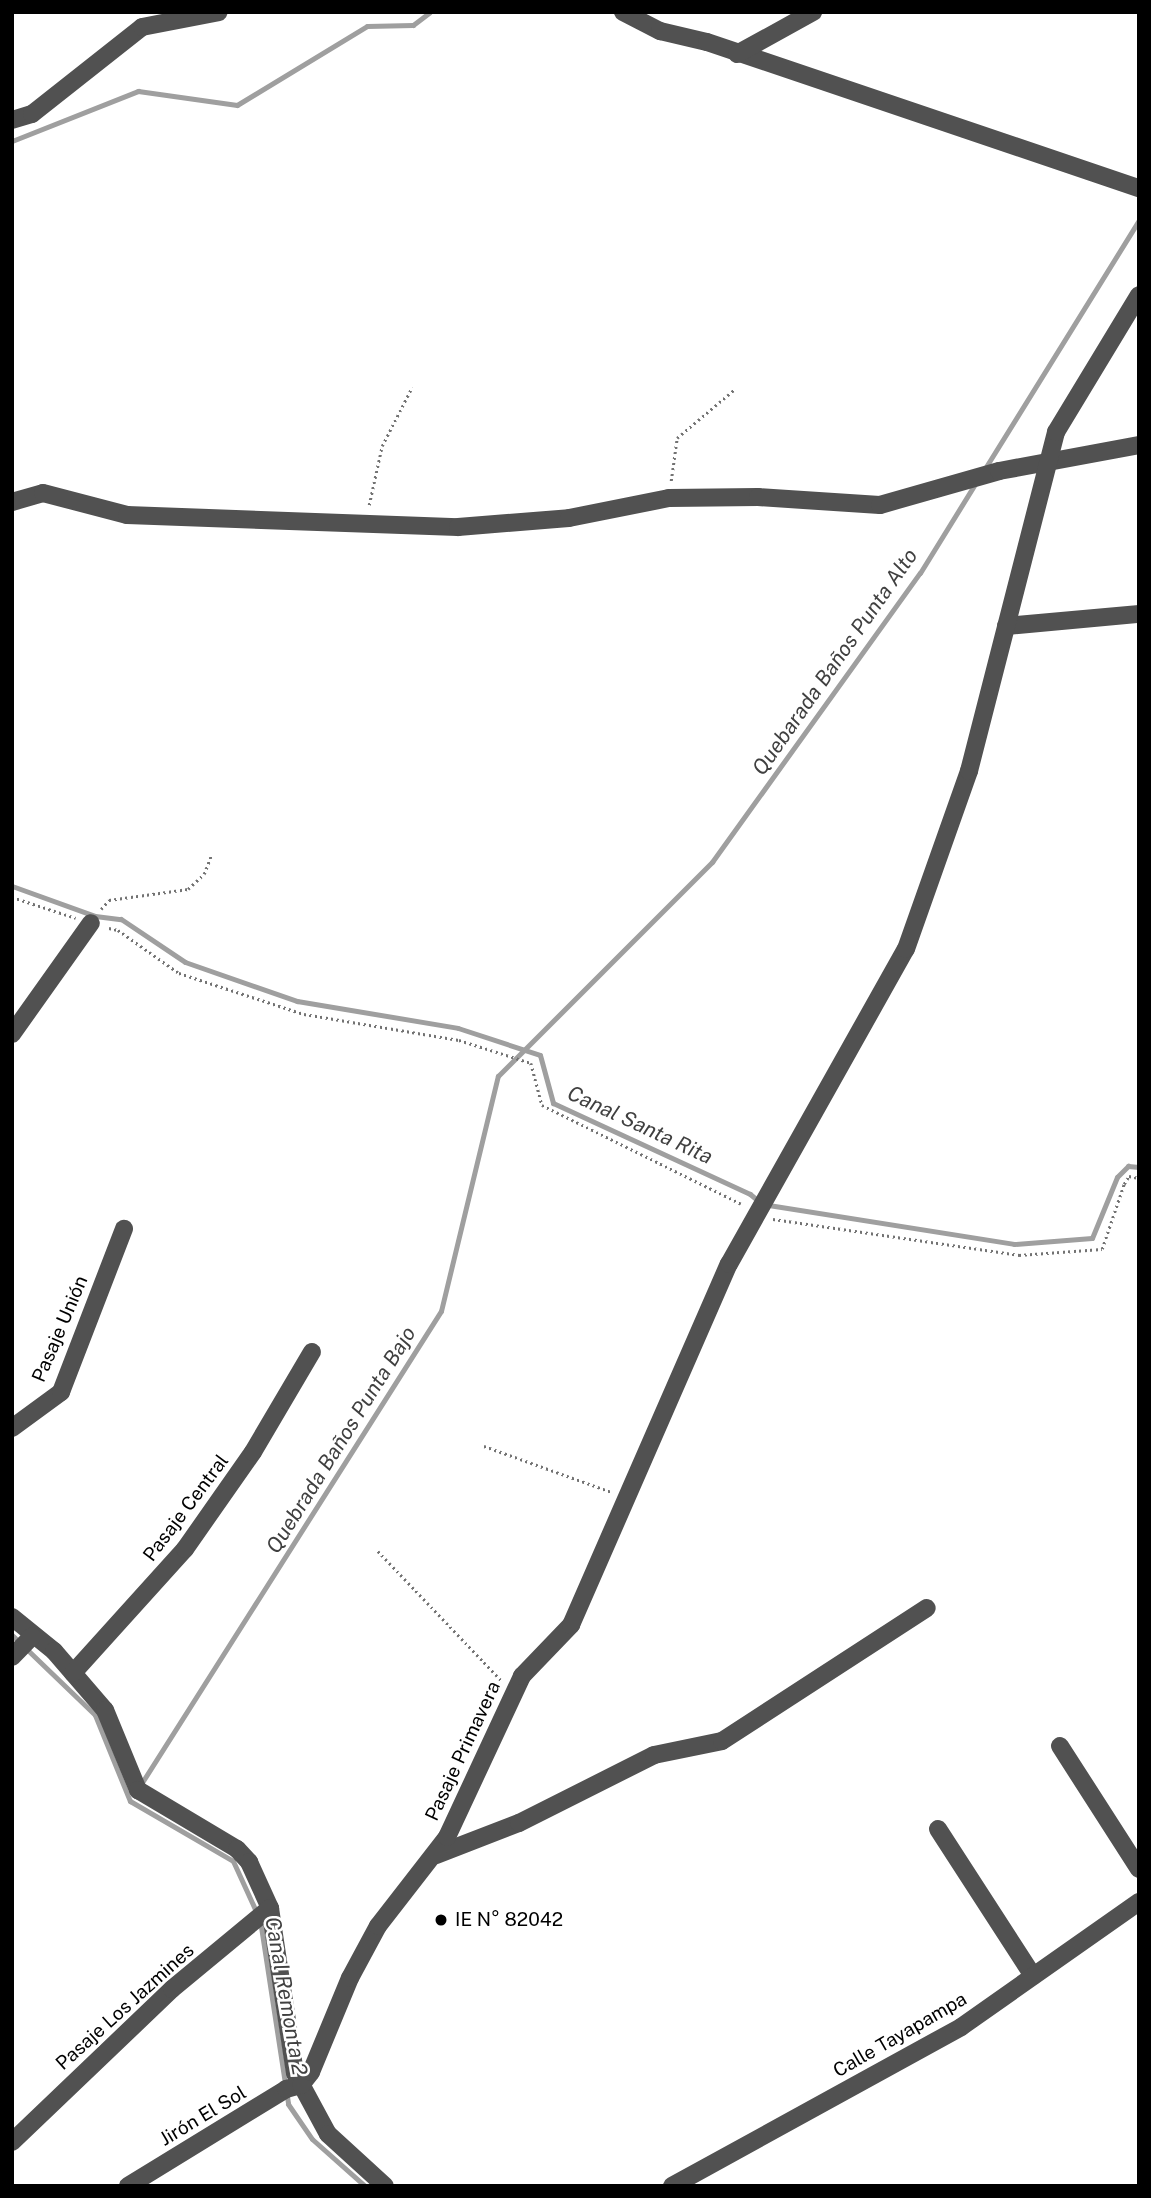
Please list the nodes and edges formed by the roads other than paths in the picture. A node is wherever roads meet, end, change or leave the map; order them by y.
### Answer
1 (219, 12) edge
2 (622, 12) edge
3 (813, 12) edge
4 (737, 54) junction
5 (12, 120) edge
6 (1139, 188) edge
7 (1139, 295) edge
8 (1139, 445) edge
9 (1048, 462) junction
10 (12, 502) edge
11 (1139, 614) edge
12 (1006, 626) junction
13 (91, 923) road end
14 (12, 1034) edge
15 (124, 1229) dead end
16 (312, 1352) dead end
17 (12, 1428) edge
18 (927, 1608) dead end
19 (12, 1617) edge
20 (32, 1636) junction
21 (12, 1657) edge
22 (73, 1673) junction
23 (1060, 1746) dead end
24 (938, 1829) dead end
25 (436, 1855) junction
26 (1139, 1869) edge
27 (1139, 1902) edge
28 (270, 1908) junction
29 (1033, 1976) junction
30 (301, 2085) junction
31 (12, 2142) edge
32 (128, 2186) edge
33 (385, 2186) edge
34 (671, 2186) edge

1 - 5 street
2 - 4 street
3 - 4 street
4 - 6 street
7 - 9 street, Pasaje Primavera
8 - 9 street
9 - 10 street
9 - 12 street, Pasaje Primavera
11 - 12 street
12 - 25 street, Pasaje Primavera
13 - 14 street
15 - 17 street, Pasaje Unión
16 - 22 street, Pasaje Central
18 - 25 street
19 - 20 street
20 - 21 street
20 - 22 street
22 - 28 street
23 - 26 street
24 - 29 street
25 - 30 street, Pasaje Primavera
27 - 29 street, Calle Tayapampa
28 - 30 street
28 - 31 street, Pasaje Los Jazmines
29 - 34 street, Calle Tayapampa
30 - 32 street, Jirón El Sol
30 - 33 street

